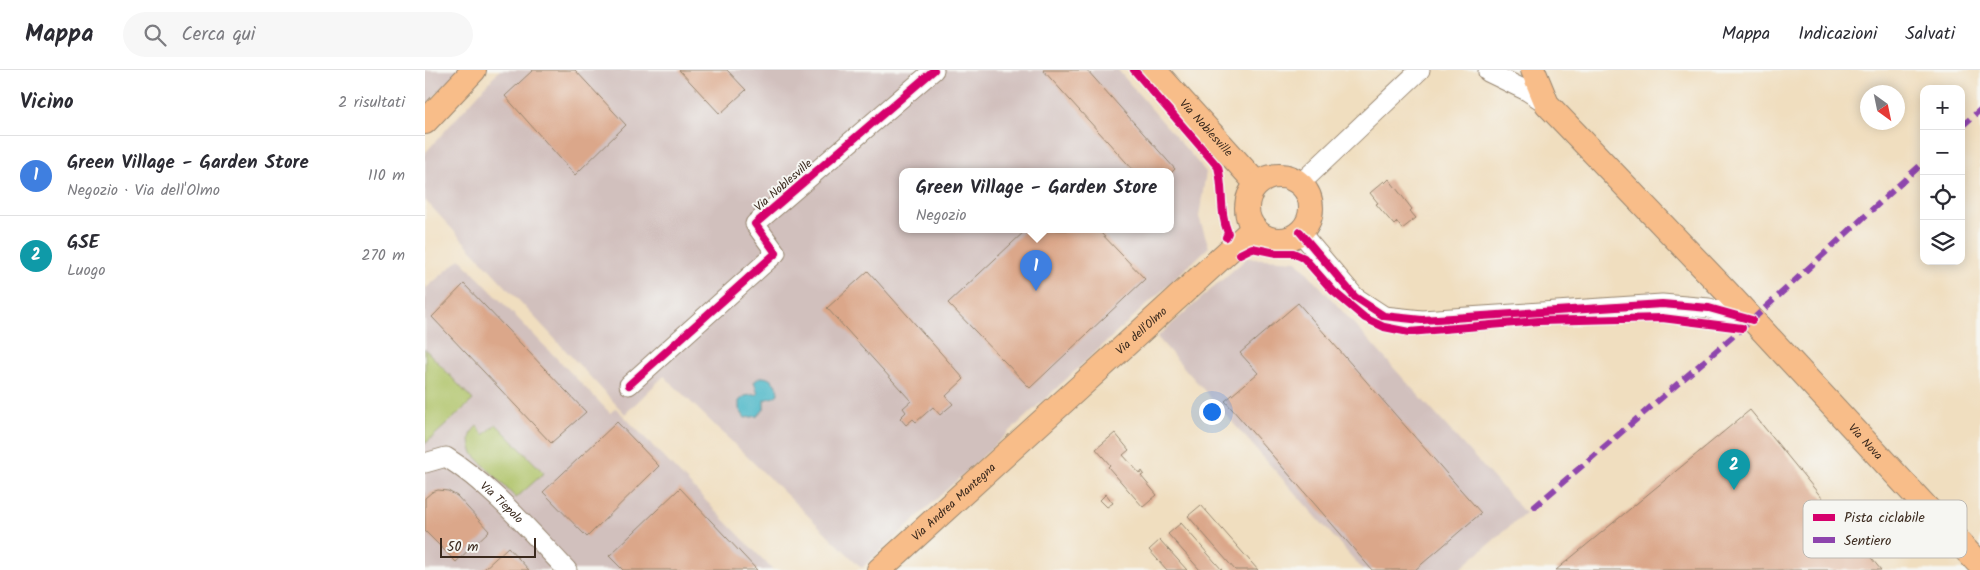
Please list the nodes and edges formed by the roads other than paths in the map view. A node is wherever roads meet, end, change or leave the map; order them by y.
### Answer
1 (474, 70) edge
2 (934, 70) edge
3 (1154, 70) edge
4 (1421, 70) edge
5 (1507, 70) edge
6 (1533, 70) edge
7 (1485, 71) edge
8 (1547, 104) junction
9 (425, 122) edge
10 (1301, 183) junction
11 (1257, 184) junction
12 (1254, 228) junction
13 (1300, 232) junction
14 (1753, 320) junction
15 (629, 385) dead end
16 (1028, 434) joint
17 (425, 463) edge
18 (1920, 500) edge
19 (1967, 551) edge
20 (1979, 564) dead end
21 (567, 570) edge
22 (879, 570) edge

1 - 9 main road
2 - 15 street, Via Noblesville
3 - 11 main road, Via Noblesville
4 - 10 street
5 - 7 street
6 - 8 main road
7 - 8 street
8 - 14 main road, Via Nova
10 - 11 main road
10 - 13 main road
11 - 12 main road
12 - 13 main road
12 - 16 main road, Via dell'Olmo
13 - 14 street
14 - 18 main road, Via Nova
16 - 22 main road, Via Andrea Mantegna
17 - 21 street, Via Tiepolo
19 - 20 main road, Via Nova

